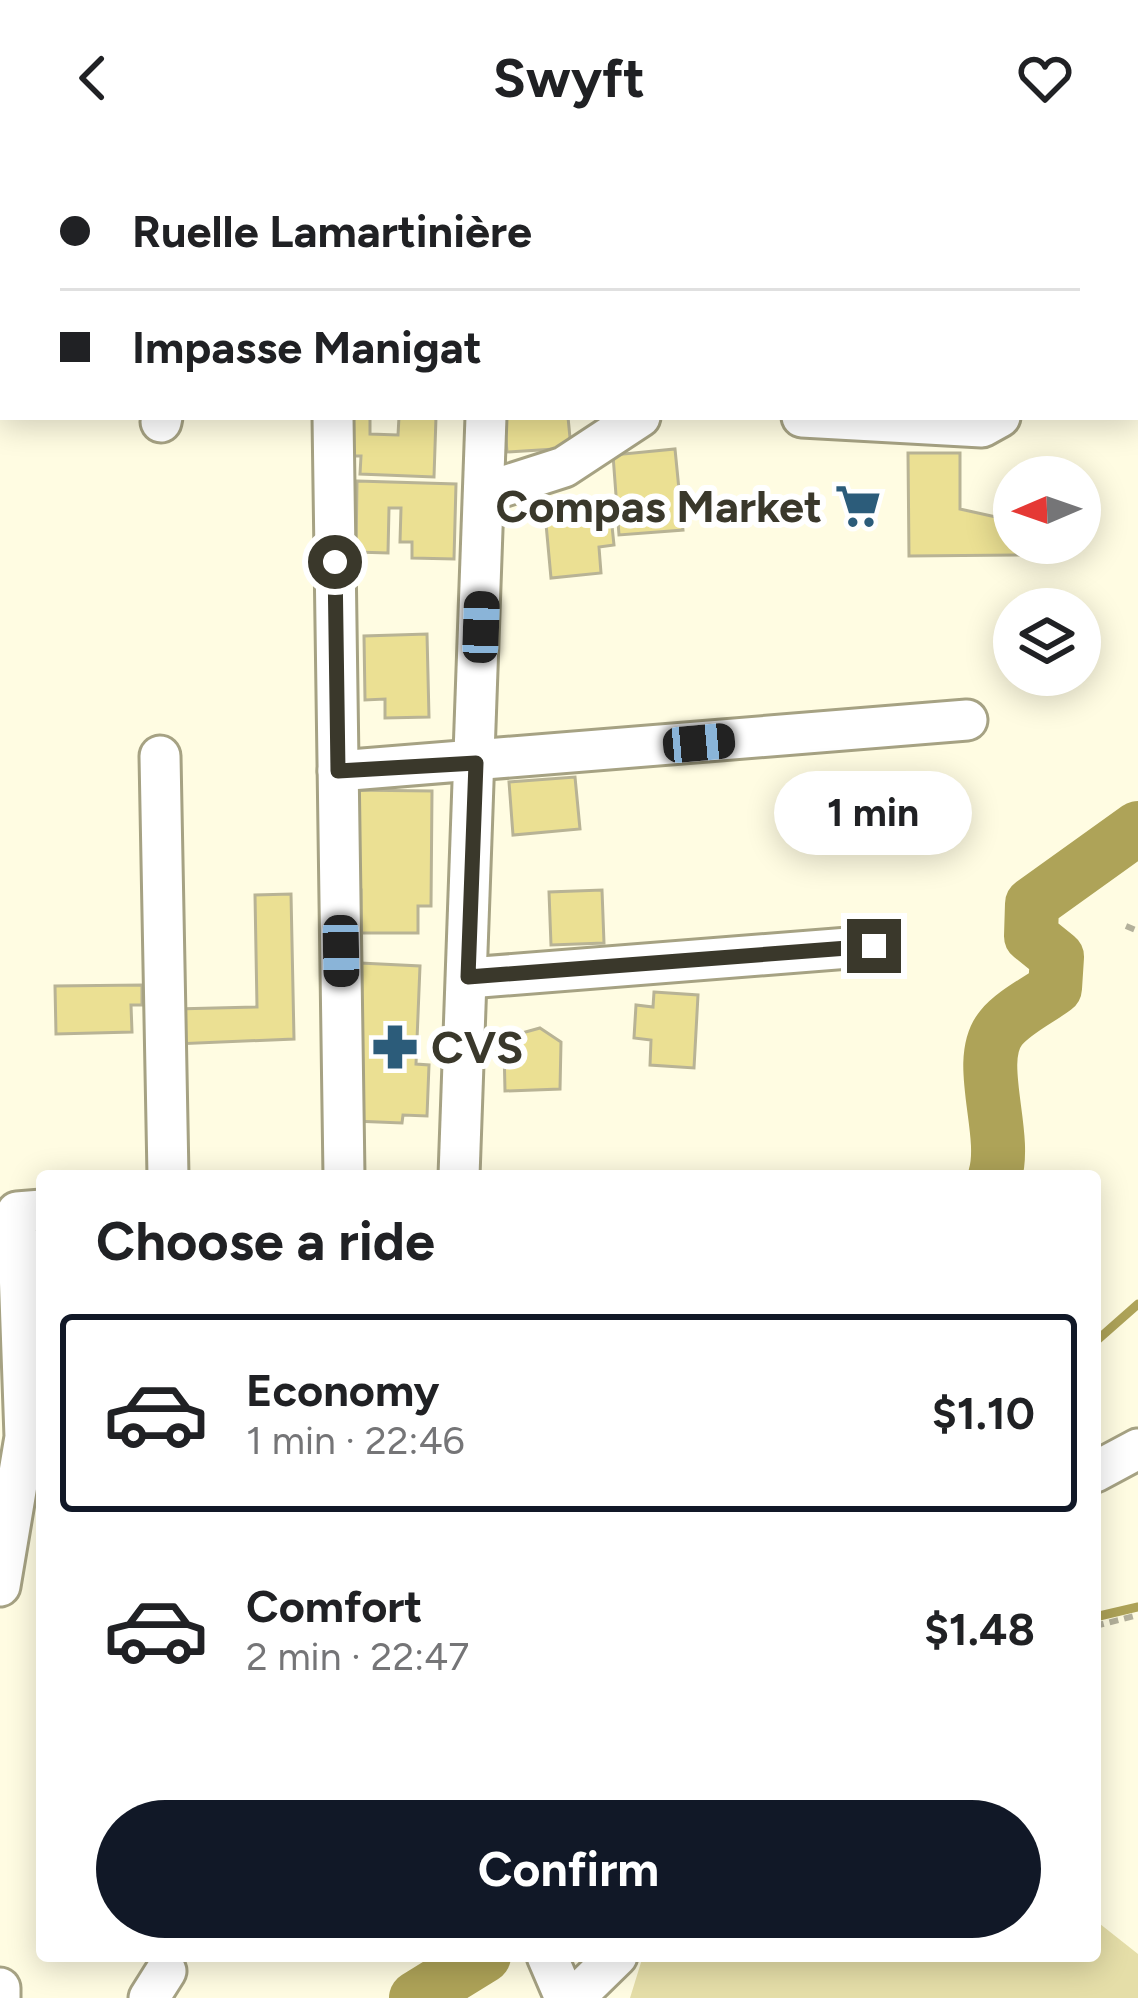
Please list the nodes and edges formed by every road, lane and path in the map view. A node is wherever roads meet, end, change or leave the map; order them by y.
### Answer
1 (334, 420) edge
2 (486, 420) edge
3 (635, 420) edge
4 (851, 420) edge
5 (995, 420) edge
6 (486, 492) junction
7 (967, 720) dead end
8 (160, 755) dead end
9 (476, 763) junction
10 (338, 771) junction
11 (1126, 926) dead end
12 (1138, 931) edge
13 (874, 946) dead end
14 (468, 977) junction
15 (168, 1170) edge
16 (344, 1170) edge
17 (459, 1170) edge
18 (20, 1209) edge
19 (1138, 1450) edge
20 (1101, 1469) edge
21 (0, 1586) edge
22 (1138, 1616) edge
23 (1101, 1625) edge
24 (550, 1962) edge
25 (611, 1962) edge
26 (0, 1988) edge
27 (0, 1998) edge
28 (565, 1998) edge
29 (574, 1998) edge

1 - 10 street
2 - 6 street
3 - 6 street
4 - 5 street
6 - 9 street
7 - 9 street
8 - 15 street
9 - 10 street
9 - 14 street
10 - 16 street
11 - 12 path
13 - 14 street
14 - 17 street
18 - 21 street
19 - 20 street
22 - 23 path
24 - 28 street
25 - 29 street
26 - 27 street

